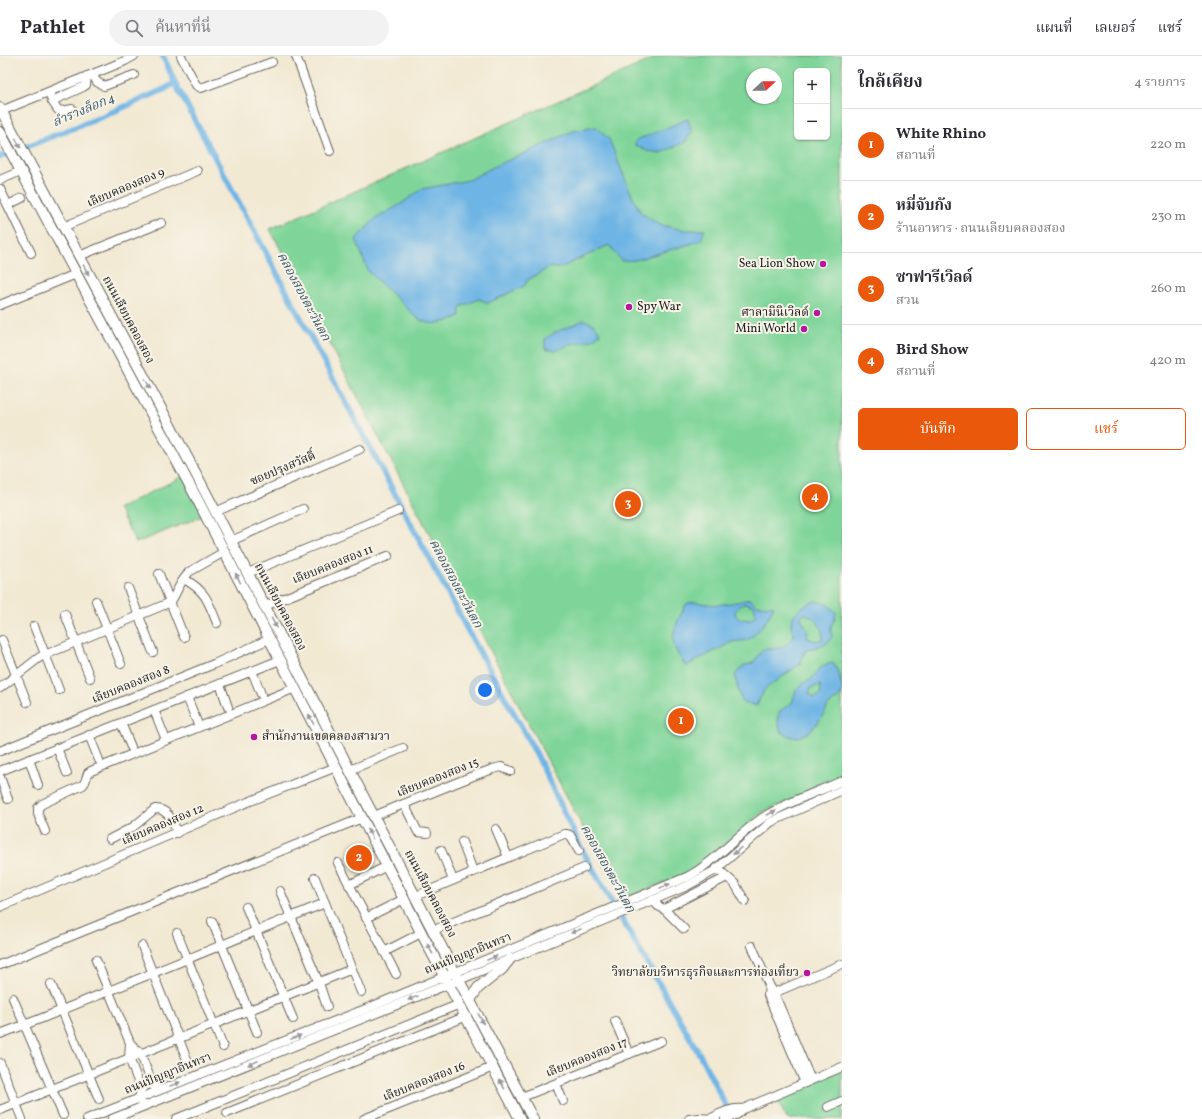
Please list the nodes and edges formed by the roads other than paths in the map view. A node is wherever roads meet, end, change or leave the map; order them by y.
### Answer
1 (134, 56) edge
2 (181, 56) edge
3 (296, 56) edge
4 (272, 62) dead end
5 (90, 75) junction
6 (134, 75) dead end
7 (49, 92) junction
8 (52, 101) junction
9 (72, 109) dead end
10 (1, 110) edge
11 (0, 132) edge
12 (330, 151) dead end
13 (21, 171) junction
14 (197, 171) dead end
15 (0, 180) edge
16 (0, 188) edge
17 (22, 198) dead end
18 (8, 205) junction
19 (161, 223) dead end
20 (63, 228) junction
21 (31, 253) dead end
22 (79, 256) junction
23 (76, 274) junction
24 (0, 305) edge
25 (360, 449) dead end
26 (303, 509) dead end
27 (398, 511) dead end
28 (215, 512) junction
29 (231, 540) junction
30 (224, 552) junction
31 (388, 556) dead end
32 (248, 573) junction
33 (159, 574) dead end
34 (184, 579) junction
35 (128, 588) dead end
36 (96, 601) dead end
37 (171, 602) junction
38 (265, 606) junction
39 (65, 614) dead end
40 (139, 616) junction
41 (218, 623) dead end
42 (34, 626) dead end
43 (107, 629) junction
44 (184, 637) dead end
45 (269, 639) junction
46 (2, 640) dead end
47 (76, 642) junction
48 (153, 652) dead end
49 (45, 655) junction
50 (280, 660) junction
51 (121, 664) dead end
52 (252, 671) junction
53 (16, 676) junction
54 (90, 678) dead end
55 (220, 684) junction
56 (0, 688) edge
57 (295, 688) junction
58 (59, 690) dead end
59 (261, 694) dead end
60 (187, 697) junction
61 (27, 702) dead end
62 (228, 707) dead end
63 (154, 710) junction
64 (197, 722) dead end
65 (121, 723) junction
66 (164, 734) dead end
67 (89, 735) junction
68 (131, 747) dead end
69 (57, 748) junction
70 (403, 748) dead end
71 (0, 750) edge
72 (29, 759) junction
73 (99, 760) dead end
74 (336, 768) junction
75 (350, 770) junction
76 (0, 771) edge
77 (511, 771) dead end
78 (67, 773) dead end
79 (0, 777) edge
80 (842, 781) edge
81 (38, 785) dead end
82 (842, 790) edge
83 (365, 798) junction
84 (8, 799) dead end
85 (355, 804) junction
86 (404, 804) junction
87 (374, 816) junction
88 (362, 818) junction
89 (496, 829) dead end
90 (46, 831) dead end
91 (177, 833) junction
92 (427, 833) dead end
93 (110, 839) dead end
94 (462, 842) dead end
95 (441, 850) dead end
96 (579, 852) dead end
97 (508, 857) junction
98 (338, 864) dead end
99 (387, 866) junction
100 (584, 868) dead end
101 (717, 868) junction
102 (474, 871) junction
103 (726, 877) junction
104 (315, 878) dead end
105 (453, 880) junction
106 (349, 885) junction
107 (280, 892) dead end
108 (416, 896) junction
109 (404, 900) junction
110 (653, 900) junction
111 (745, 901) dead end
112 (325, 903) junction
113 (631, 905) junction
114 (0, 907) edge
115 (246, 907) dead end
116 (664, 909) junction
117 (611, 913) junction
118 (291, 917) junction
119 (366, 918) junction
120 (212, 921) dead end
121 (684, 929) dead end
122 (257, 930) junction
123 (434, 930) junction
124 (177, 933) dead end
125 (422, 933) junction
126 (222, 944) junction
127 (142, 946) dead end
128 (752, 946) dead end
129 (384, 952) junction
130 (187, 958) junction
131 (510, 959) junction
132 (96, 960) dead end
133 (842, 964) edge
134 (0, 965) edge
135 (352, 970) junction
136 (153, 972) junction
137 (396, 974) dead end
138 (457, 976) junction
139 (447, 980) junction
140 (319, 983) junction
141 (51, 984) dead end
142 (108, 991) junction
143 (361, 992) dead end
144 (771, 994) junction
145 (284, 996) junction
146 (13, 998) dead end
147 (470, 1000) junction
148 (460, 1004) junction
149 (327, 1007) dead end
150 (62, 1010) junction
151 (248, 1011) junction
152 (467, 1016) junction
153 (293, 1019) dead end
154 (615, 1021) dead end
155 (214, 1024) junction
156 (24, 1025) junction
157 (257, 1032) dead end
158 (0, 1034) edge
159 (179, 1038) junction
160 (661, 1041) dead end
161 (130, 1043) junction
162 (222, 1048) dead end
163 (140, 1054) junction
164 (629, 1054) junction
165 (129, 1058) junction
166 (188, 1062) dead end
167 (0, 1063) edge
168 (493, 1067) junction
169 (842, 1067) edge
170 (89, 1075) junction
171 (808, 1082) junction
172 (556, 1084) junction
173 (152, 1085) junction
174 (141, 1089) junction
175 (53, 1090) junction
176 (161, 1090) junction
177 (522, 1097) junction
178 (139, 1098) junction
179 (164, 1098) junction
180 (99, 1099) dead end
181 (563, 1101) dead end
182 (842, 1101) edge
183 (16, 1104) junction
184 (142, 1107) junction
185 (828, 1107) dead end
186 (0, 1110) edge
187 (227, 1113) dead end
188 (63, 1115) dead end
189 (718, 1117) edge
190 (22, 1119) edge
191 (87, 1119) edge
192 (112, 1119) edge
193 (176, 1119) edge
194 (364, 1119) edge
195 (520, 1119) edge
196 (533, 1119) edge
197 (689, 1119) edge

1 - 5 street
2 - 4 street
3 - 12 street
5 - 6 street
5 - 7 street
5 - 8 street
7 - 8 street
7 - 10 street
8 - 9 street
10 -> 20 main road, ถนนเลียบคลองสอง
11 - 13 main road, ถนนเลียบคลองสอง
13 - 15 street
13 - 23 main road, ถนนเลียบคลองสอง
14 - 20 street, เลียบคลองสอง 9
16 - 18 street
17 - 18 street
18 - 21 street
19 - 22 street
20 - 22 main road, ถนนเลียบคลองสอง
22 -> 28 main road, ถนนเลียบคลองสอง
23 - 24 street
23 - 30 main road, ถนนเลียบคลองสอง
25 - 28 street, ซอยปรุงสวัสดิ์
26 - 29 street
27 - 32 street
28 - 29 main road, ถนนเลียบคลองสอง
29 - 32 main road, ถนนเลียบคลองสอง
30 - 34 street
45 -> 30 main road, ถนนเลียบคลองสอง
31 - 38 street, เลียบคลองสอง 11
32 - 38 main road, ถนนเลียบคลองสอง
33 - 37 street
34 - 37 street
34 - 41 street
35 - 40 street
36 - 43 street
37 - 40 street
37 - 44 street
38 -> 75 main road, ถนนเลียบคลองสอง
39 - 47 street
40 - 43 street
40 - 48 street
42 - 49 street
43 - 47 street
43 - 51 street
45 - 50 main road, ถนนเลียบคลองสอง
45 - 71 street, เลียบคลองสอง 8
46 - 53 street
47 - 49 street
47 - 54 street
49 - 53 street
49 - 58 street
50 - 52 street
50 - 57 main road, ถนนเลียบคลองสอง
52 - 55 street
52 - 59 street
53 - 56 street
53 - 61 street
55 - 60 street
55 - 62 street
74 -> 57 main road, ถนนเลียบคลองสอง
57 - 90 street
60 - 63 street
60 - 64 street
63 - 65 street
63 - 66 street
65 - 67 street
65 - 68 street
67 - 69 street
67 - 73 street
69 - 72 street
69 - 78 street
70 - 75 street
72 - 76 street
72 - 81 street
74 - 85 main road, ถนนเลียบคลองสอง
74 - 91 street, เลียบคลองสอง 12
75 - 83 main road, ถนนเลียบคลองสอง
77 - 86 street, เลียบคลองสอง 15
79 - 84 street
113 -> 80 street, ถนนปัญญาอินทรา
82 -> 101 street, ถนนปัญญาอินทรา
83 - 85 main road
83 - 87 main road, ถนนเลียบคลองสอง
85 - 88 main road, ถนนเลียบคลองสอง
86 - 87 street, เลียบคลองสอง 15
86 - 92 street
87 - 108 main road, ถนนเลียบคลองสอง
99 -> 88 main road, ถนนเลียบคลองสอง
88 - 134 street
89 - 97 street
91 - 93 street
91 - 114 street, เลียบคลองสอง 12
94 - 102 street
95 - 105 street
96 - 97 street
97 - 102 street
98 - 106 street
99 - 106 street
99 - 109 main road, ถนนเลียบคลองสอง
100 - 123 street
101 - 103 street
101 - 110 street, ถนนปัญญาอินทรา
102 - 105 street
103 - 111 street
103 - 116 street
104 - 112 street
105 - 108 street
106 - 119 street
107 - 118 street
108 - 123 main road, ถนนเลียบคลองสอง
109 - 119 street
109 - 125 main road, ถนนเลียบคลองสอง
110 - 113 street, ถนนปัญญาอินทรา
110 - 116 street
112 - 118 street
112 - 135 street
113 - 117 street, ถนนปัญญาอินทรา
115 - 122 street
116 - 121 street
117 -> 131 street, ถนนปัญญาอินทรา
138 -> 117 street, ถนนปัญญาอินทรา
118 - 122 street
118 - 140 street
119 - 129 street
120 - 126 street
122 - 126 street
122 - 145 street
123 - 138 main road, ถนนเลียบคลองสอง
124 - 130 street
125 - 129 street
139 -> 125 main road, ถนนเลียบคลองสอง
126 - 130 street
126 - 151 street
127 - 136 street
128 - 144 street
129 - 137 street
130 - 136 street
130 - 155 street
131 - 138 street, ถนนปัญญาอินทรา
131 - 147 main road
132 - 142 street
133 - 144 street
135 - 140 street
135 - 143 street
136 - 142 street
136 - 159 street
138 - 139 street, ถนนปัญญาอินทรา
138 - 147 main road, ถนนเลียบคลองสอง
139 - 148 main road, ถนนเลียบคลองสอง
176 -> 139 street, ถนนปัญญาอินทรา
139 -> 179 street, ถนนปัญญาอินทรา
140 - 145 street
140 - 149 street
141 - 150 street
142 - 150 street
142 - 161 street
144 - 171 street
145 - 151 street
145 - 153 street
146 - 156 street
147 -> 177 main road, ถนนเลียบคลองสอง
148 - 152 main road, ถนนเลียบคลองสอง
148 - 193 street
150 - 156 street
150 - 170 street
151 - 155 street
151 - 157 street
152 - 168 main road, ถนนเลียบคลองสอง
152 - 187 street
154 - 164 street
155 - 159 street
155 - 162 street
156 - 158 street
156 - 175 street
159 - 163 street
159 - 166 street
160 - 164 street, เลียบคลองสอง 17
161 - 163 street
161 - 165 street
163 - 165 street
163 - 173 street
164 - 172 street, เลียบคลองสอง 17
165 - 170 street
165 - 174 street
167 - 183 street
168 - 194 street, เลียบคลองสอง 16
195 -> 168 main road, ถนนเลียบคลองสอง
169 - 171 street
170 - 175 street
170 - 180 street
171 - 189 street
172 - 177 street, เลียบคลองสอง 17
172 - 181 street
173 - 174 street
173 - 176 street
174 - 178 street
175 - 183 street
175 - 188 street
176 - 178 street, ถนนปัญญาอินทรา
176 - 179 street
177 - 196 main road, ถนนเลียบคลองสอง
178 - 184 street
178 - 191 street, ถนนปัญญาอินทรา
179 - 184 street, ถนนปัญญาอินทรา
182 - 185 street
183 - 186 street
183 - 190 street
184 - 192 street, ถนนปัญญาอินทรา
189 - 197 street

